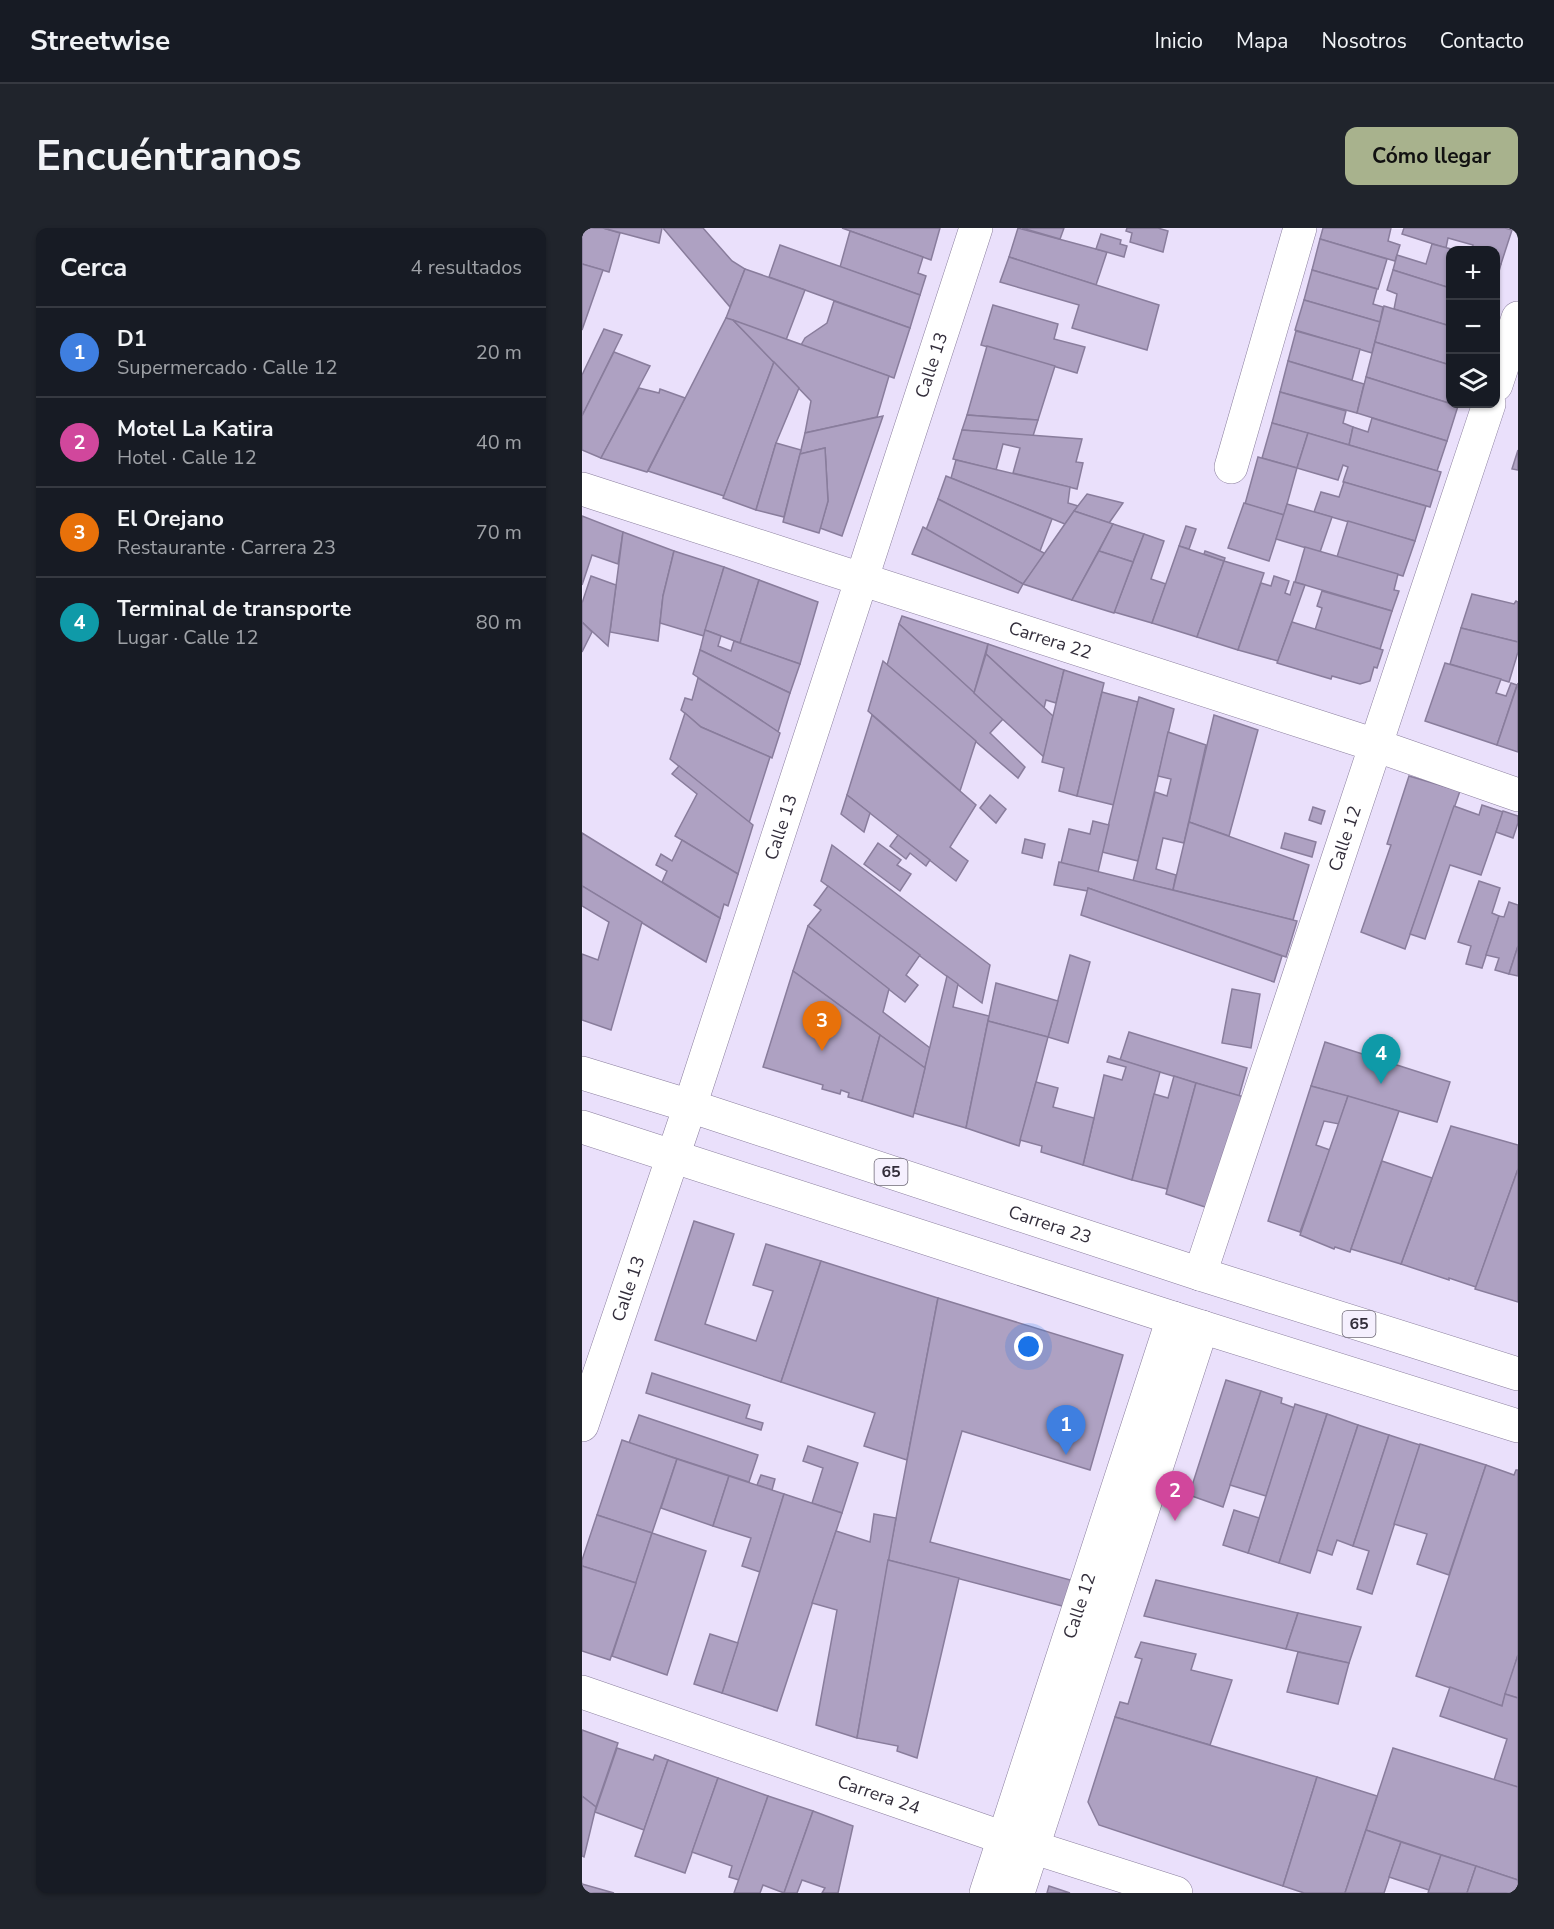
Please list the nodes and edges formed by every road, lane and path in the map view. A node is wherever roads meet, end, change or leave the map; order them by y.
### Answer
1 (976, 228) edge
2 (1300, 228) edge
3 (1518, 318) edge
4 (1500, 373) edge
5 (1488, 408) edge
6 (1231, 467) dead end
7 (582, 489) edge
8 (862, 578) junction
9 (1375, 745) junction
10 (1518, 795) edge
11 (582, 1073) edge
12 (690, 1106) junction
13 (582, 1127) edge
14 (672, 1155) junction
15 (1200, 1274) junction
16 (1187, 1323) junction
17 (1518, 1374) edge
18 (582, 1425) edge
19 (1518, 1426) edge
20 (582, 1692) edge
21 (1018, 1843) junction
22 (987, 1893) edge
23 (1018, 1893) edge
24 (1176, 1893) edge

1 - 8 street, Calle 13
2 - 6 street
3 - 4 street
5 - 9 street, Calle 12
7 - 8 street, Carrera 22
8 - 9 street, Carrera 22
8 - 12 street, Calle 13
9 - 10 street, Carrera 22
9 - 15 street, Calle 12
11 - 12 street, Carrera 23 / 65
12 - 14 street, Calle 13
12 - 15 street, Carrera 23 / 65
13 - 14 street
14 - 16 street
14 - 18 street, Calle 13
15 - 17 street, Carrera 23 / 65
16 - 19 street
16 - 21 street, Calle 12
20 - 21 street, Carrera 24
21 - 22 street, Calle 12
21 - 23 street, Calle 12
21 - 24 street, Carrera 24

